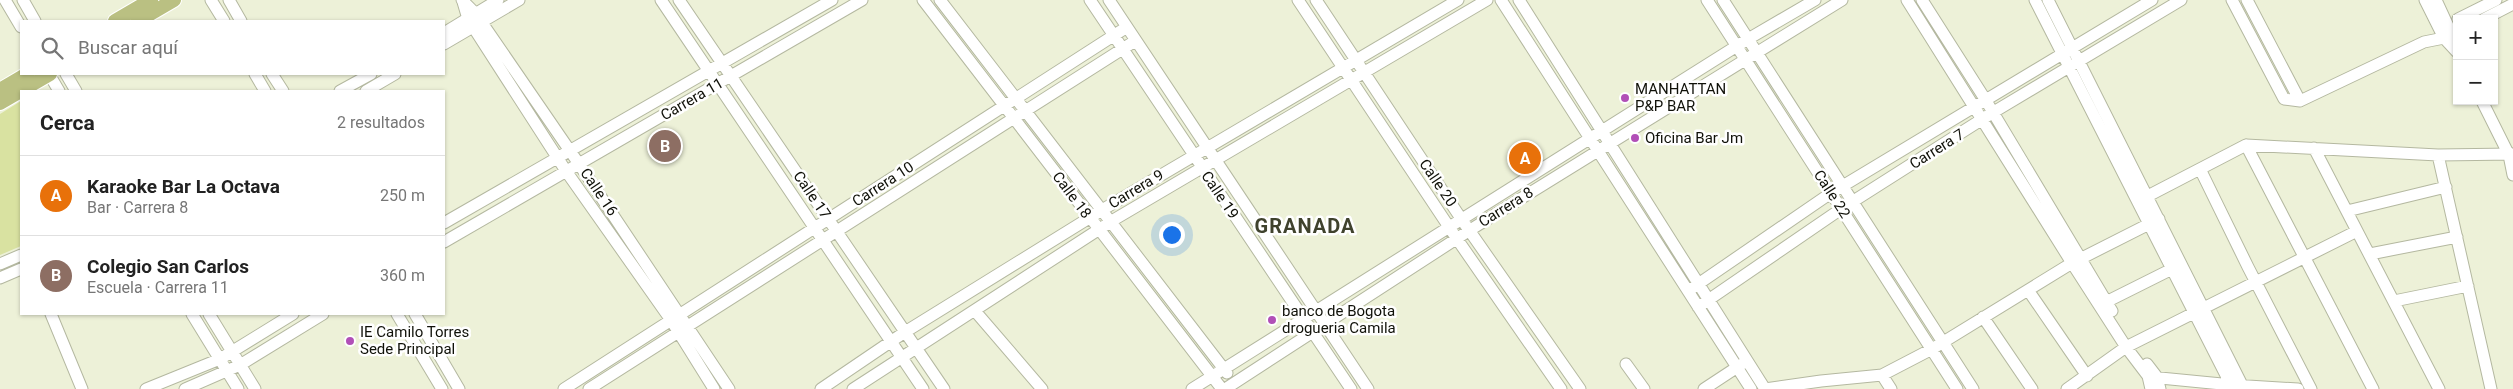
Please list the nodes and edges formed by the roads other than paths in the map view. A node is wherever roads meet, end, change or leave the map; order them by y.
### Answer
1 (5, 0) edge
2 (22, 0) edge
3 (150, 0) edge
4 (174, 0) edge
5 (211, 0) edge
6 (228, 0) edge
7 (462, 0) edge
8 (498, 0) edge
9 (519, 0) edge
10 (661, 0) edge
11 (679, 0) edge
12 (832, 0) edge
13 (862, 0) edge
14 (923, 0) edge
15 (940, 0) edge
16 (1090, 0) edge
17 (1109, 0) edge
18 (1298, 0) edge
19 (1316, 0) edge
20 (1458, 0) edge
21 (1487, 0) edge
22 (1501, 0) edge
23 (1520, 0) edge
24 (1707, 0) edge
25 (1723, 0) edge
26 (1815, 0) edge
27 (1842, 0) edge
28 (1907, 0) edge
29 (1922, 0) edge
30 (2036, 0) edge
31 (2048, 0) edge
32 (2152, 0) edge
33 (2181, 0) edge
34 (2232, 0) edge
35 (2247, 0) edge
36 (2425, 0) edge
37 (2436, 0) edge
38 (2496, 0) edge
39 (2513, 4) edge
40 (2492, 15) edge
41 (34, 20) edge
42 (117, 20) edge
43 (140, 20) edge
44 (223, 20) edge
45 (240, 20) edge
46 (474, 20) junction
47 (20, 25) edge
48 (1127, 27) junction
49 (2451, 27) edge
50 (445, 32) edge
51 (778, 33) junction
52 (1114, 36) junction
53 (1748, 39) junction
54 (1136, 41) junction
55 (445, 43) edge
56 (786, 45) junction
57 (1737, 47) junction
58 (1122, 49) junction
59 (2067, 50) junction
60 (1756, 52) junction
61 (1356, 60) junction
62 (1745, 60) junction
63 (722, 63) junction
64 (1068, 65) junction
65 (2075, 65) junction
66 (1344, 67) junction
67 (709, 71) junction
68 (1363, 71) junction
69 (25, 75) edge
70 (47, 75) edge
71 (50, 75) edge
72 (67, 75) edge
73 (256, 75) edge
74 (273, 75) edge
75 (369, 75) edge
76 (393, 75) edge
77 (731, 77) junction
78 (1352, 78) junction
79 (1076, 79) junction
80 (718, 84) junction
81 (0, 90) edge
82 (22, 90) edge
83 (58, 90) edge
84 (75, 90) edge
85 (264, 90) edge
86 (282, 90) edge
87 (342, 90) edge
88 (368, 90) edge
89 (20, 91) edge
90 (1016, 98) junction
91 (1985, 99) junction
92 (2300, 101) junction
93 (0, 103) edge
94 (2484, 105) edge
95 (1004, 106) junction
96 (1976, 106) junction
97 (1026, 111) junction
98 (1988, 117) junction
99 (1014, 118) junction
100 (1602, 131) junction
101 (1590, 139) junction
102 (1609, 142) junction
103 (2246, 145) junction
104 (1207, 147) junction
105 (2314, 148) junction
106 (570, 150) junction
107 (1597, 150) junction
108 (2438, 155) junction
109 (2511, 155) edge
110 (1193, 156) junction
111 (558, 158) junction
112 (1215, 160) junction
113 (580, 164) junction
114 (1202, 168) junction
115 (2200, 169) junction
116 (566, 171) junction
117 (2513, 175) edge
118 (1842, 186) junction
119 (2446, 187) junction
120 (1831, 193) junction
121 (2143, 199) junction
122 (1853, 202) junction
123 (1841, 209) junction
124 (1102, 210) junction
125 (2347, 211) junction
126 (1090, 218) junction
127 (828, 219) junction
128 (1462, 220) junction
129 (2154, 221) junction
130 (445, 222) edge
131 (1111, 222) junction
132 (815, 227) junction
133 (1450, 228) junction
134 (1099, 230) junction
135 (1470, 230) junction
136 (837, 231) junction
137 (2357, 231) junction
138 (2457, 237) junction
139 (824, 239) junction
140 (1457, 239) junction
141 (445, 241) edge
142 (2370, 254) junction
143 (20, 255) edge
144 (2305, 257) junction
145 (2076, 261) junction
146 (0, 264) edge
147 (2177, 266) junction
148 (20, 269) edge
149 (0, 278) edge
150 (2256, 282) junction
151 (1699, 284) junction
152 (2468, 286) junction
153 (2028, 290) junction
154 (1688, 291) junction
155 (1709, 300) junction
156 (2394, 301) junction
157 (2106, 302) junction
158 (1698, 307) junction
159 (975, 311) junction
160 (1316, 311) junction
161 (2200, 311) junction
162 (52, 315) edge
163 (193, 315) edge
164 (210, 315) edge
165 (291, 315) edge
166 (321, 315) edge
167 (398, 315) edge
168 (416, 315) edge
169 (676, 317) junction
170 (1983, 317) junction
171 (1304, 319) junction
172 (1324, 324) junction
173 (688, 326) junction
174 (1312, 331) junction
175 (678, 332) junction
176 (906, 332) junction
177 (893, 342) junction
178 (1942, 342) junction
179 (2130, 346) junction
180 (916, 347) junction
181 (1932, 349) junction
182 (233, 352) junction
183 (903, 356) junction
184 (220, 359) junction
185 (1748, 362) junction
186 (1626, 364) dead end
187 (240, 365) junction
188 (1737, 367) junction
189 (1224, 368) junction
190 (227, 371) junction
191 (1882, 375) junction
192 (1212, 376) junction
193 (2087, 376) junction
194 (2152, 377) junction
195 (1824, 385) edge
196 (1229, 387) edge
197 (2238, 387) edge
198 (82, 389) edge
199 (146, 389) edge
200 (185, 389) edge
201 (238, 389) edge
202 (255, 389) edge
203 (442, 389) edge
204 (459, 389) edge
205 (564, 389) edge
206 (589, 389) edge
207 (714, 389) edge
208 (729, 389) edge
209 (822, 389) edge
210 (853, 389) edge
211 (923, 389) edge
212 (944, 389) edge
213 (1042, 389) edge
214 (1192, 389) edge
215 (1351, 389) edge
216 (1368, 389) edge
217 (1561, 389) edge
218 (1580, 389) edge
219 (1644, 389) edge
220 (1704, 389) edge
221 (1751, 389) edge
222 (1765, 389) edge
223 (1891, 389) edge
224 (1957, 389) edge
225 (1973, 389) edge
226 (2032, 389) edge
227 (2067, 389) edge
228 (2151, 389) edge
229 (2160, 389) edge
230 (2298, 389) edge
231 (2311, 389) edge
232 (2372, 389) edge
233 (2439, 389) edge
234 (2491, 389) edge

1 - 47 street
2 - 41 street
3 - 42 main road
4 - 43 main road
5 - 44 street
6 - 45 street
7 - 46 street, Calle 16
8 - 46 street
9 - 46 street
10 - 67 street, Calle 17
11 - 63 street, Calle 17
12 - 51 street, Carrera 11
13 - 56 street, Carrera 11
14 - 95 street, Calle 18
15 - 90 street, Calle 18
16 - 52 street, Calle 19
17 - 48 street, Calle 19
18 - 66 street, Calle 20
19 - 61 street, Calle 20
20 - 61 street, Carrera 9
21 - 68 street, Carrera 9
22 - 101 street
23 - 100 street
24 - 57 street, Calle 22
25 - 53 street, Calle 22
26 - 53 street, Carrera 8
27 - 60 street, Carrera 8
28 - 96 street
29 - 91 street
30 - 59 street
31 - 59 street
32 - 59 street, Carrera 7
33 - 65 street, Carrera 7
34 - 92 street
35 - 92 street
36 - 49 street
37 - 49 street
38 - 49 street
39 - 40 street
46 - 50 street
46 - 55 street
46 - 106 street, Calle 16
46 - 111 street, Calle 16
48 - 52 street, Carrera 10
48 - 54 street, Calle 19
49 - 92 street
51 - 56 street
51 - 63 street, Carrera 11
52 - 58 street, Calle 19
52 - 64 street, Carrera 10
53 - 57 street, Carrera 8
53 - 60 street, Calle 22
54 - 58 street, Carrera 10
54 - 104 street, Calle 19
56 - 77 street, Carrera 11
57 - 62 street, Calle 22
57 - 100 street, Carrera 8
58 - 79 street, Carrera 10
58 - 110 street, Calle 19
59 - 65 street
59 - 91 street, Carrera 7
60 - 62 street, Carrera 8
60 - 118 street, Calle 22
61 - 66 street, Carrera 9
61 - 68 street, Calle 20
62 - 102 street, Carrera 8
62 - 120 street, Calle 22
63 - 67 street, Carrera 11
63 - 77 street, Calle 17
64 - 79 street
64 - 90 street, Carrera 10
65 - 98 street, Carrera 7
65 - 121 street
66 - 78 street, Calle 20
66 - 104 street, Carrera 9
67 - 80 street, Calle 17
67 - 106 street, Carrera 11
68 - 78 street, Carrera 9
68 - 128 street, Calle 20
69 - 81 main road
70 - 82 main road
71 - 83 street
72 - 84 street
73 - 85 street
74 - 86 street
75 - 87 street
76 - 88 street
77 - 80 street, Carrera 11
77 - 127 street, Calle 17
78 - 112 street, Carrera 9
78 - 133 street, Calle 20
79 - 97 street, Carrera 10
80 - 113 street, Carrera 11
80 - 132 street, Calle 17
89 - 93 main road
90 - 95 street, Carrera 10
90 - 97 street, Calle 18
91 - 96 street, Carrera 7
91 - 98 street
94 - 109 street
95 - 99 street, Calle 18
95 - 127 street, Carrera 10
96 - 98 street
96 - 118 street, Carrera 7
97 - 99 street, Carrera 10
97 - 124 street, Calle 18
98 - 122 street, Carrera 7
98 - 145 street
99 - 126 street, Calle 18
99 - 136 street, Carrera 10
100 - 101 street, Carrera 8
100 - 102 street
101 - 107 street
101 - 128 street, Carrera 8
102 - 107 street, Carrera 8
102 - 151 street
103 - 105 street
103 - 115 street
103 - 144 street
104 - 110 street, Carrera 9
104 - 112 street, Calle 19
105 - 108 street
105 - 125 street
106 - 111 street, Carrera 11
106 - 113 street, Calle 16
107 - 135 street, Carrera 8
107 - 154 street
108 - 109 street
108 - 119 street
109 - 117 street
110 - 114 street, Calle 19
110 - 124 street, Carrera 9
111 - 116 street, Calle 16
111 - 130 street, Carrera 11
112 - 114 street, Carrera 9
112 - 160 street, Calle 19
113 - 116 street, Carrera 11
113 - 169 street, Calle 16
114 - 131 street, Carrera 9
114 - 171 street, Calle 19
115 - 121 street
115 - 150 street
116 - 141 street, Carrera 11
116 - 169 street, Calle 16
118 - 120 street, Carrera 7
118 - 122 street, Calle 22
119 - 125 street
119 - 138 street
120 - 123 street, Calle 22
120 - 151 street, Carrera 7
121 - 129 street
122 - 123 street, Carrera 7
122 - 178 street, Calle 22
123 - 155 street, Carrera 7
123 - 181 street, Calle 22
124 - 126 street, Carrera 9
124 - 131 street, Calle 18
125 - 137 street
126 - 134 street, Calle 18
126 - 176 street, Carrera 9
127 - 132 street, Carrera 10
127 - 136 street, Calle 17
128 - 133 street, Carrera 8
128 - 135 street, Calle 20
129 - 145 street
129 - 147 street
131 - 134 street, Carrera 9
131 - 189 street, Calle 18
132 - 139 street, Calle 17
132 - 169 street, Carrera 10
133 - 140 street, Calle 20
133 - 160 street, Carrera 8
134 - 159 street, Carrera 9
134 - 192 street, Calle 18
135 - 140 street, Carrera 8
135 - 218 street, Calle 20
136 - 139 street, Carrera 10
136 - 176 street, Calle 17
137 - 142 street
137 - 144 street
138 - 142 street
138 - 152 street
139 - 173 street, Carrera 10
139 - 177 street, Calle 17
140 - 172 street, Carrera 8
140 - 217 street, Calle 20
142 - 156 street
143 - 146 street
144 - 150 street
144 - 232 street
145 - 153 street
145 - 157 street
145 - 179 street
147 - 157 street
147 - 161 street
148 - 149 street
150 - 161 street
150 - 231 street
151 - 154 street, Carrera 7
151 - 155 street
152 - 156 street
152 - 234 street
153 - 170 street
153 - 193 street
154 - 158 street
155 - 158 street, Carrera 7
155 - 185 street
156 - 233 street
157 - 179 street
158 - 188 street
159 - 180 street, Carrera 9
159 - 213 street
160 - 171 street, Carrera 8
160 - 172 street, Calle 19
161 - 179 street
161 - 197 street
162 - 198 street
163 - 184 street
164 - 182 street
165 - 182 street
166 - 187 street
167 - 203 street
168 - 204 street
169 - 173 street, Calle 16
169 - 175 street, Calle 16
169 - 205 street, Carrera 10
170 - 178 street
170 - 226 street
171 - 174 street, Calle 19
171 - 189 street, Carrera 8
172 - 174 street, Carrera 8
172 - 216 street, Calle 19
173 - 175 street, Carrera 10
173 - 208 street, Calle 16
174 - 196 street, Carrera 8
174 - 215 street, Calle 19
175 - 206 street, Carrera 10
175 - 207 street, Calle 16
176 - 177 street, Carrera 9
176 - 180 street, Calle 17
177 - 183 street, Calle 17
177 - 209 street, Carrera 9
178 - 181 street
178 - 225 street, Calle 22
179 - 193 street
179 - 194 street
180 - 183 street, Carrera 9
180 - 212 street, Calle 17
181 - 191 street
181 - 224 street, Calle 22
182 - 184 street
182 - 187 street
183 - 210 street, Carrera 9
183 - 211 street, Calle 17
184 - 190 street
184 - 199 street
185 - 188 street
185 - 222 street
186 - 219 street
187 - 190 street
187 - 202 street
188 - 220 street
188 - 221 street
189 - 192 street, Carrera 8
189 - 196 street, Calle 18
190 - 200 street
190 - 201 street
191 - 195 street
191 - 223 street
192 - 196 street, Calle 18
192 - 214 street, Carrera 8
193 - 227 street
194 - 197 street
194 - 228 street
194 - 229 street
195 - 222 street
197 - 230 street

